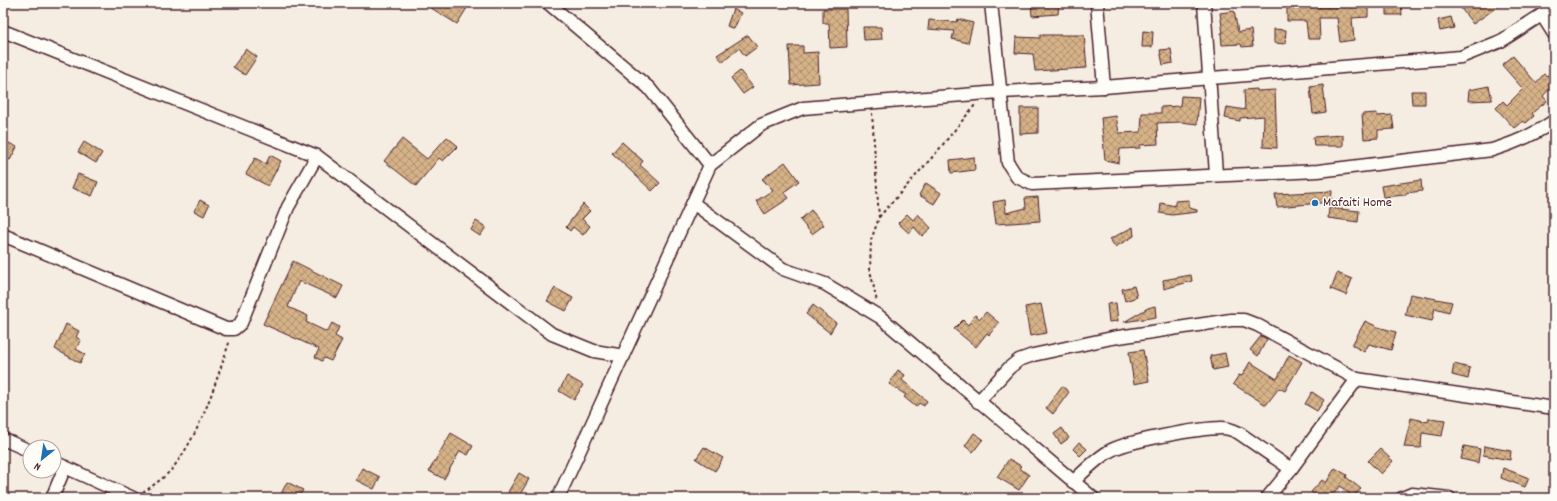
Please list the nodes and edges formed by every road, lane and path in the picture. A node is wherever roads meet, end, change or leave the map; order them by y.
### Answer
1 (548, 3) edge
2 (991, 3) edge
3 (1097, 3) edge
4 (1204, 3) edge
5 (1554, 7) edge
6 (1542, 14) junction
7 (3, 31) edge
8 (1554, 34) edge
9 (1208, 77) junction
10 (1104, 87) junction
11 (1000, 92) junction
12 (985, 93) junction
13 (871, 102) junction
14 (1554, 121) edge
15 (317, 156) junction
16 (710, 165) junction
17 (1216, 174) junction
18 (693, 203) junction
19 (879, 218) junction
20 (3, 235) edge
21 (880, 317) junction
22 (234, 329) junction
23 (624, 356) junction
24 (1357, 379) junction
25 (978, 402) junction
26 (1554, 408) edge
27 (3, 439) edge
28 (22, 447) edge
29 (62, 466) edge
30 (1291, 469) junction
31 (57, 479) edge
32 (1073, 482) junction
33 (138, 496) edge
34 (52, 498) edge
35 (558, 498) edge
36 (1093, 498) edge
37 (1267, 498) edge
38 (1402, 498) edge
39 (1449, 498) edge

1 - 16 street
2 - 11 street
3 - 10 street
4 - 9 street
5 - 6 street
6 - 8 street
6 - 9 street
7 - 15 street
9 - 10 street
9 - 17 street
10 - 11 street
11 - 12 street
11 - 17 street
12 - 13 street
12 - 19 path
13 - 16 street
13 - 19 path
14 - 17 street
15 - 22 street
15 - 23 street
16 - 18 street
18 - 21 street
18 - 23 street
19 - 21 path
20 - 22 street
21 - 25 street
22 - 33 path
23 - 35 street
24 - 25 street
24 - 26 street
24 - 30 street
25 - 32 street
27 - 28 street
29 - 33 street
30 - 32 street
30 - 37 street
31 - 34 street
32 - 36 street
38 - 39 street

